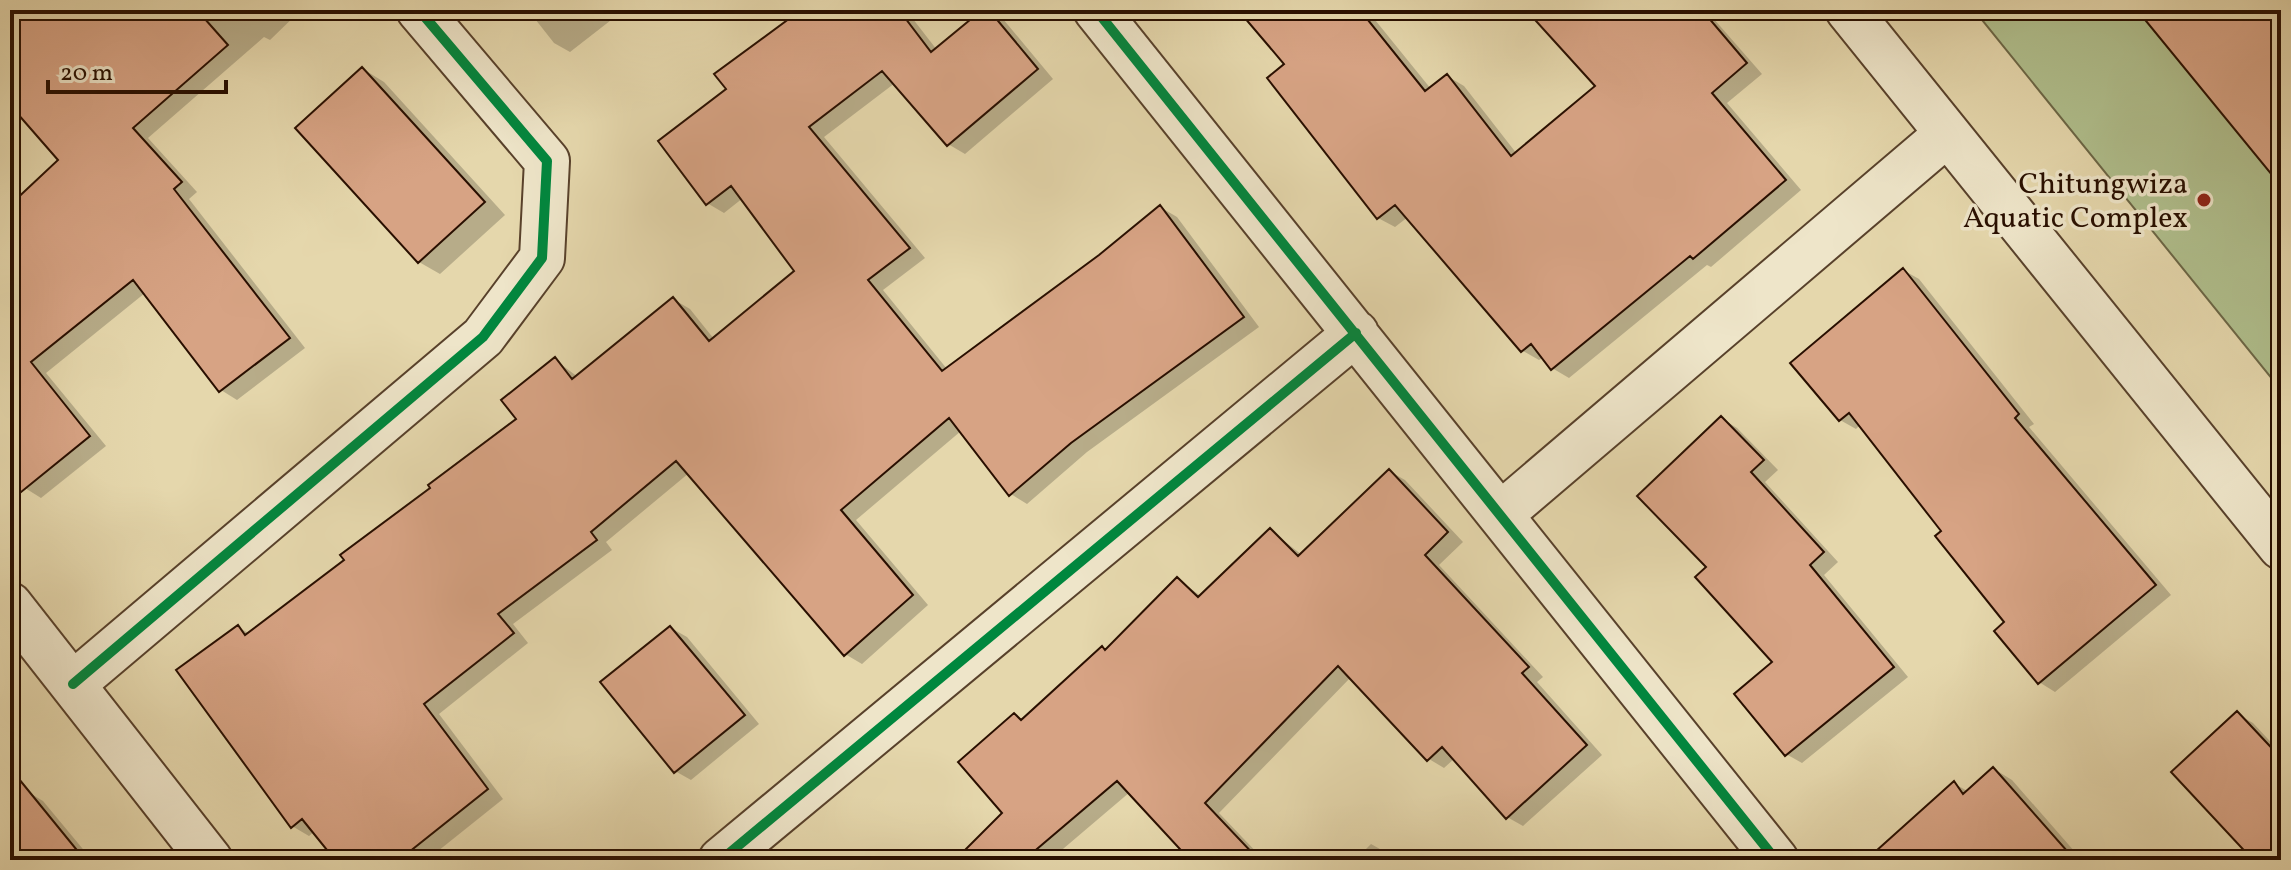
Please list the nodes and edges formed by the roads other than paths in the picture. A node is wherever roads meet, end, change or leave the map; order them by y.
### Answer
1 (419, 10) edge
2 (1096, 10) edge
3 (1848, 10) edge
4 (1947, 134) junction
5 (1356, 333) junction
6 (1501, 514) junction
7 (2281, 547) edge
8 (10, 605) edge
9 (73, 684) junction
10 (210, 860) edge
11 (721, 860) edge
12 (1776, 860) edge

1 - 9 street
2 - 5 street
3 - 4 street
4 - 6 street
4 - 7 street
5 - 6 street
5 - 11 street
6 - 12 street
8 - 9 street
9 - 10 street

